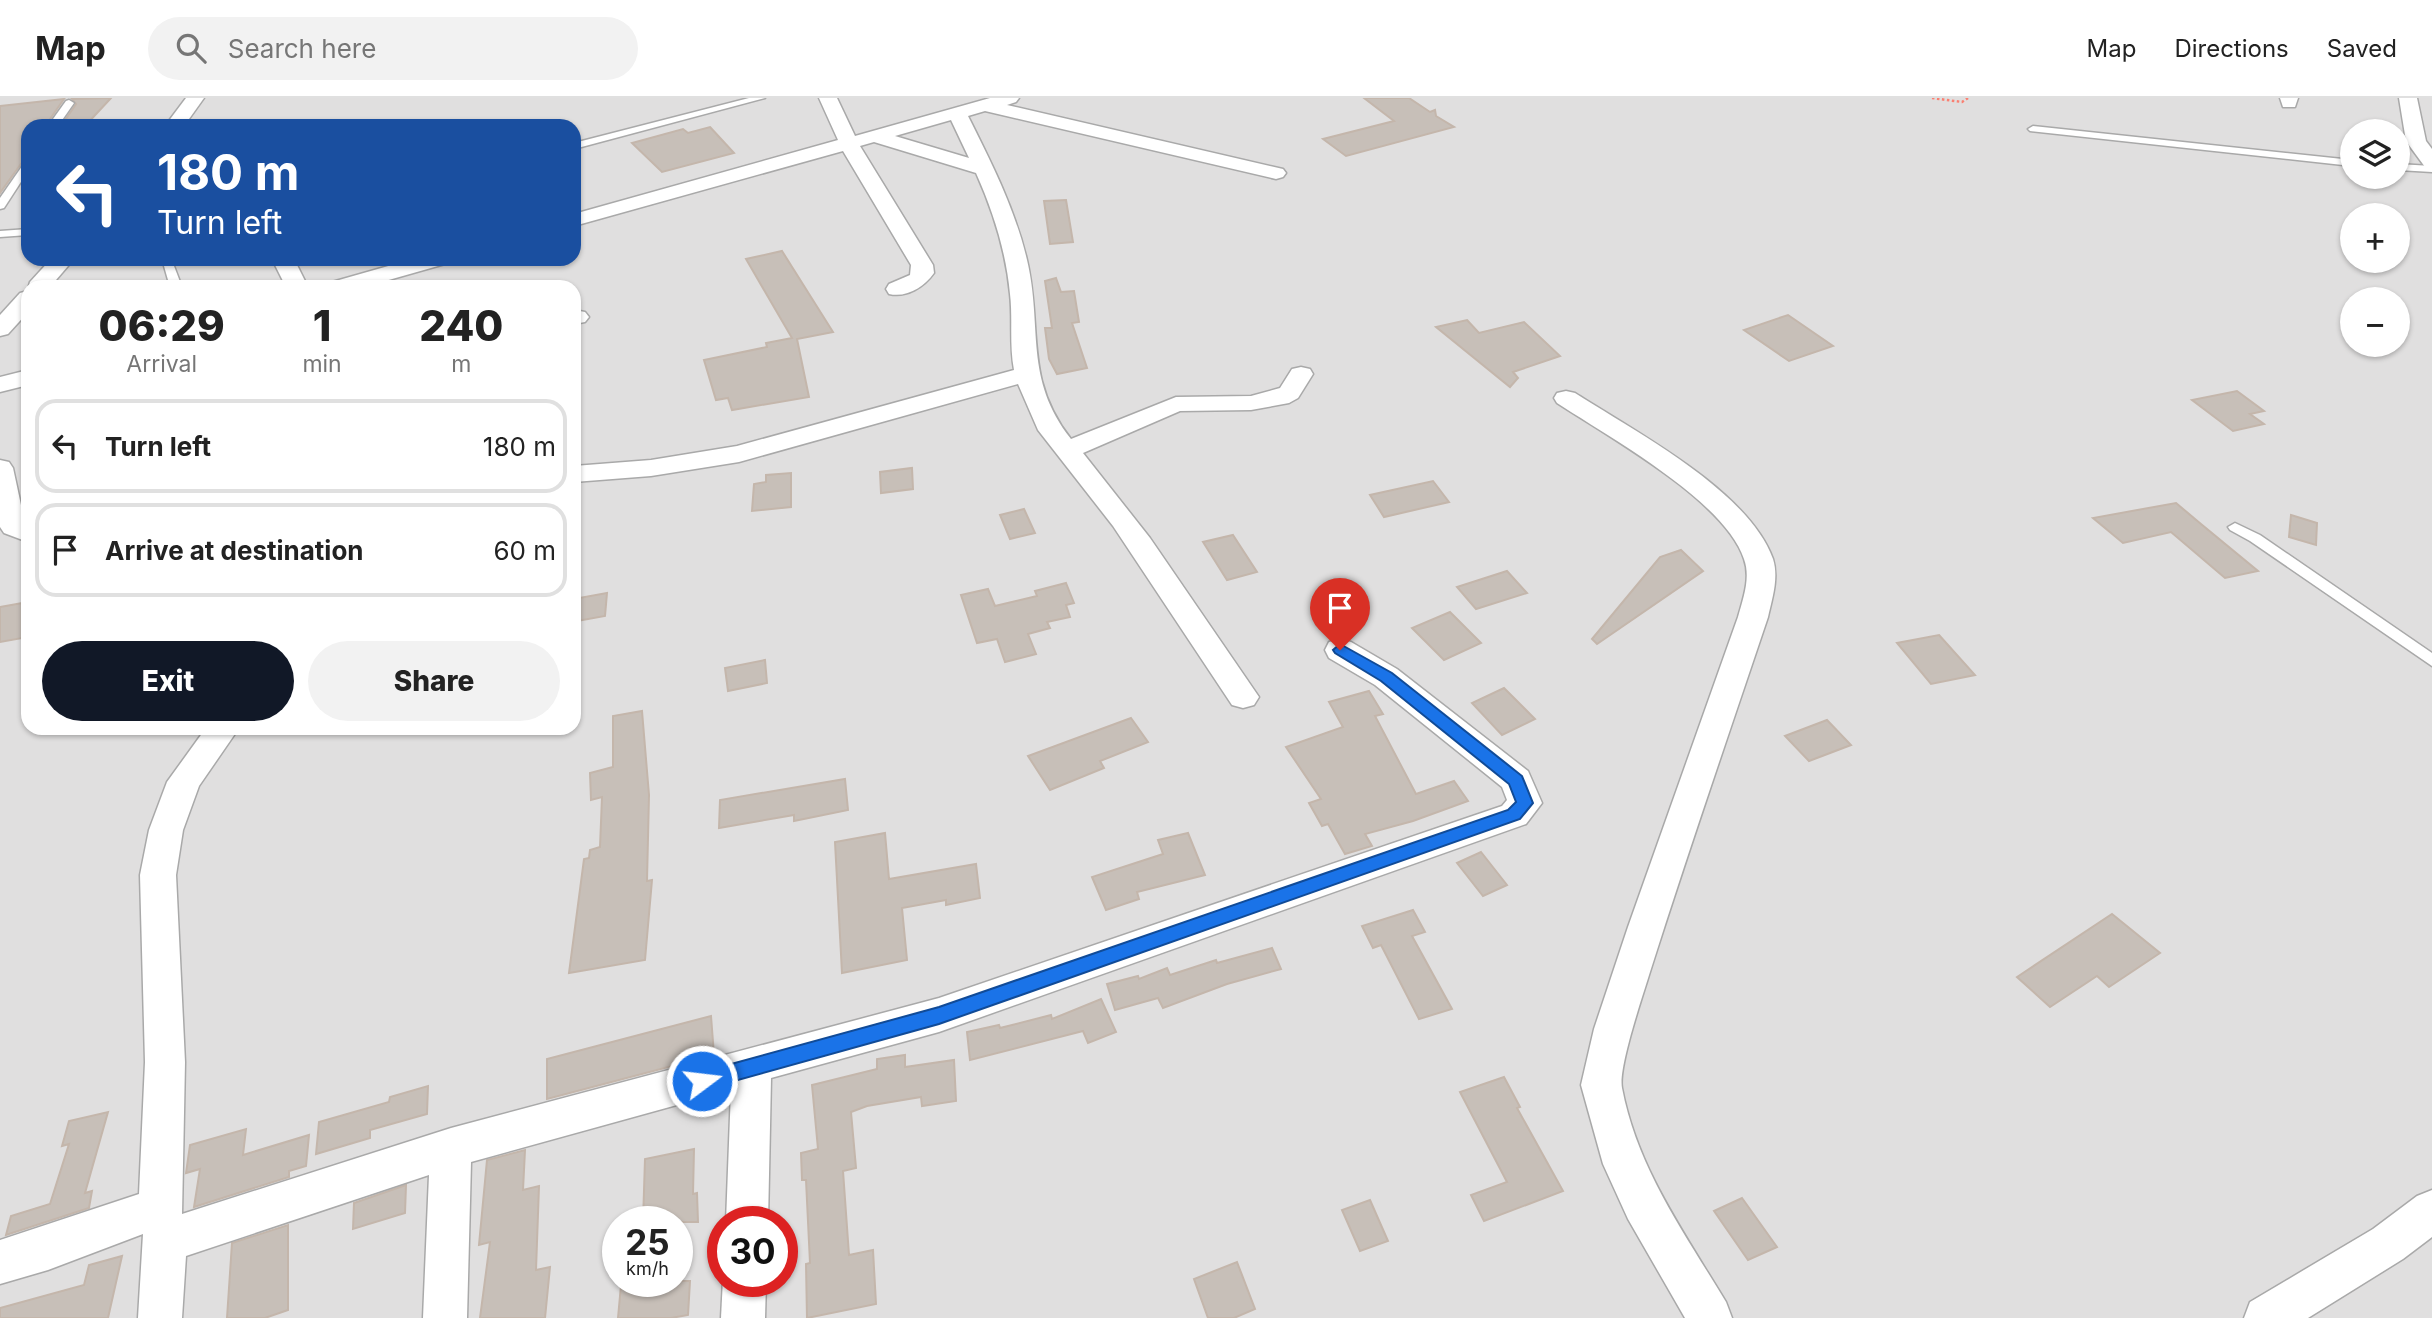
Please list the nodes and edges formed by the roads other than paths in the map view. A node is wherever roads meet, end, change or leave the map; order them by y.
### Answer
1 (195, 98) edge
2 (760, 98) edge
3 (828, 98) edge
4 (1010, 98) edge
5 (2408, 98) edge
6 (69, 103) dead end
7 (985, 104) junction
8 (957, 113) junction
9 (58, 119) edge
10 (179, 119) edge
11 (2033, 129) dead end
12 (874, 136) junction
13 (581, 144) edge
14 (849, 144) junction
15 (2340, 162) edge
16 (2432, 163) edge
17 (2410, 168) edge
18 (984, 169) junction
19 (2432, 169) edge
20 (1276, 173) dead end
21 (21, 174) edge
22 (0, 206) edge
23 (581, 218) edge
24 (21, 232) edge
25 (0, 234) edge
26 (57, 266) edge
27 (413, 266) edge
28 (44, 280) edge
29 (364, 280) edge
30 (897, 289) dead end
31 (21, 306) edge
32 (0, 329) edge
33 (1027, 374) junction
34 (1301, 374) dead end
35 (21, 379) edge
36 (0, 384) edge
37 (1566, 398) dead end
38 (1068, 450) junction
39 (0, 468) edge
40 (581, 473) edge
41 (2235, 527) dead end
42 (21, 530) edge
43 (1340, 650) dead end
44 (2432, 661) edge
45 (1243, 697) dead end
46 (218, 735) edge
47 (752, 1068) junction
48 (451, 1149) junction
49 (748, 1206) edge
50 (2432, 1211) edge
51 (162, 1224) junction
52 (0, 1262) edge
53 (744, 1297) edge
54 (160, 1318) edge
55 (445, 1318) edge
56 (743, 1318) edge
57 (1710, 1318) edge
58 (2266, 1318) edge

1 - 10 street
2 - 13 lane
3 - 14 street
4 - 7 street
5 - 16 street
6 - 9 lane
7 - 8 street
7 - 20 street
8 - 12 street
8 - 18 street
11 - 15 lane
12 - 14 street
12 - 18 street
14 - 23 street
14 - 30 street
17 - 19 lane
18 - 33 street
21 - 22 lane
24 - 25 lane
26 - 28 street
27 - 29 street
31 - 32 street
33 - 38 street
33 - 40 street
34 - 38 street
35 - 36 street
37 - 57 street
38 - 45 street
39 - 42 street
41 - 44 lane
43 - 47 street
46 - 51 street
47 - 48 street
47 - 49 street
48 - 51 street
48 - 55 street
50 - 58 street
51 - 52 street
51 - 54 street
53 - 56 street

